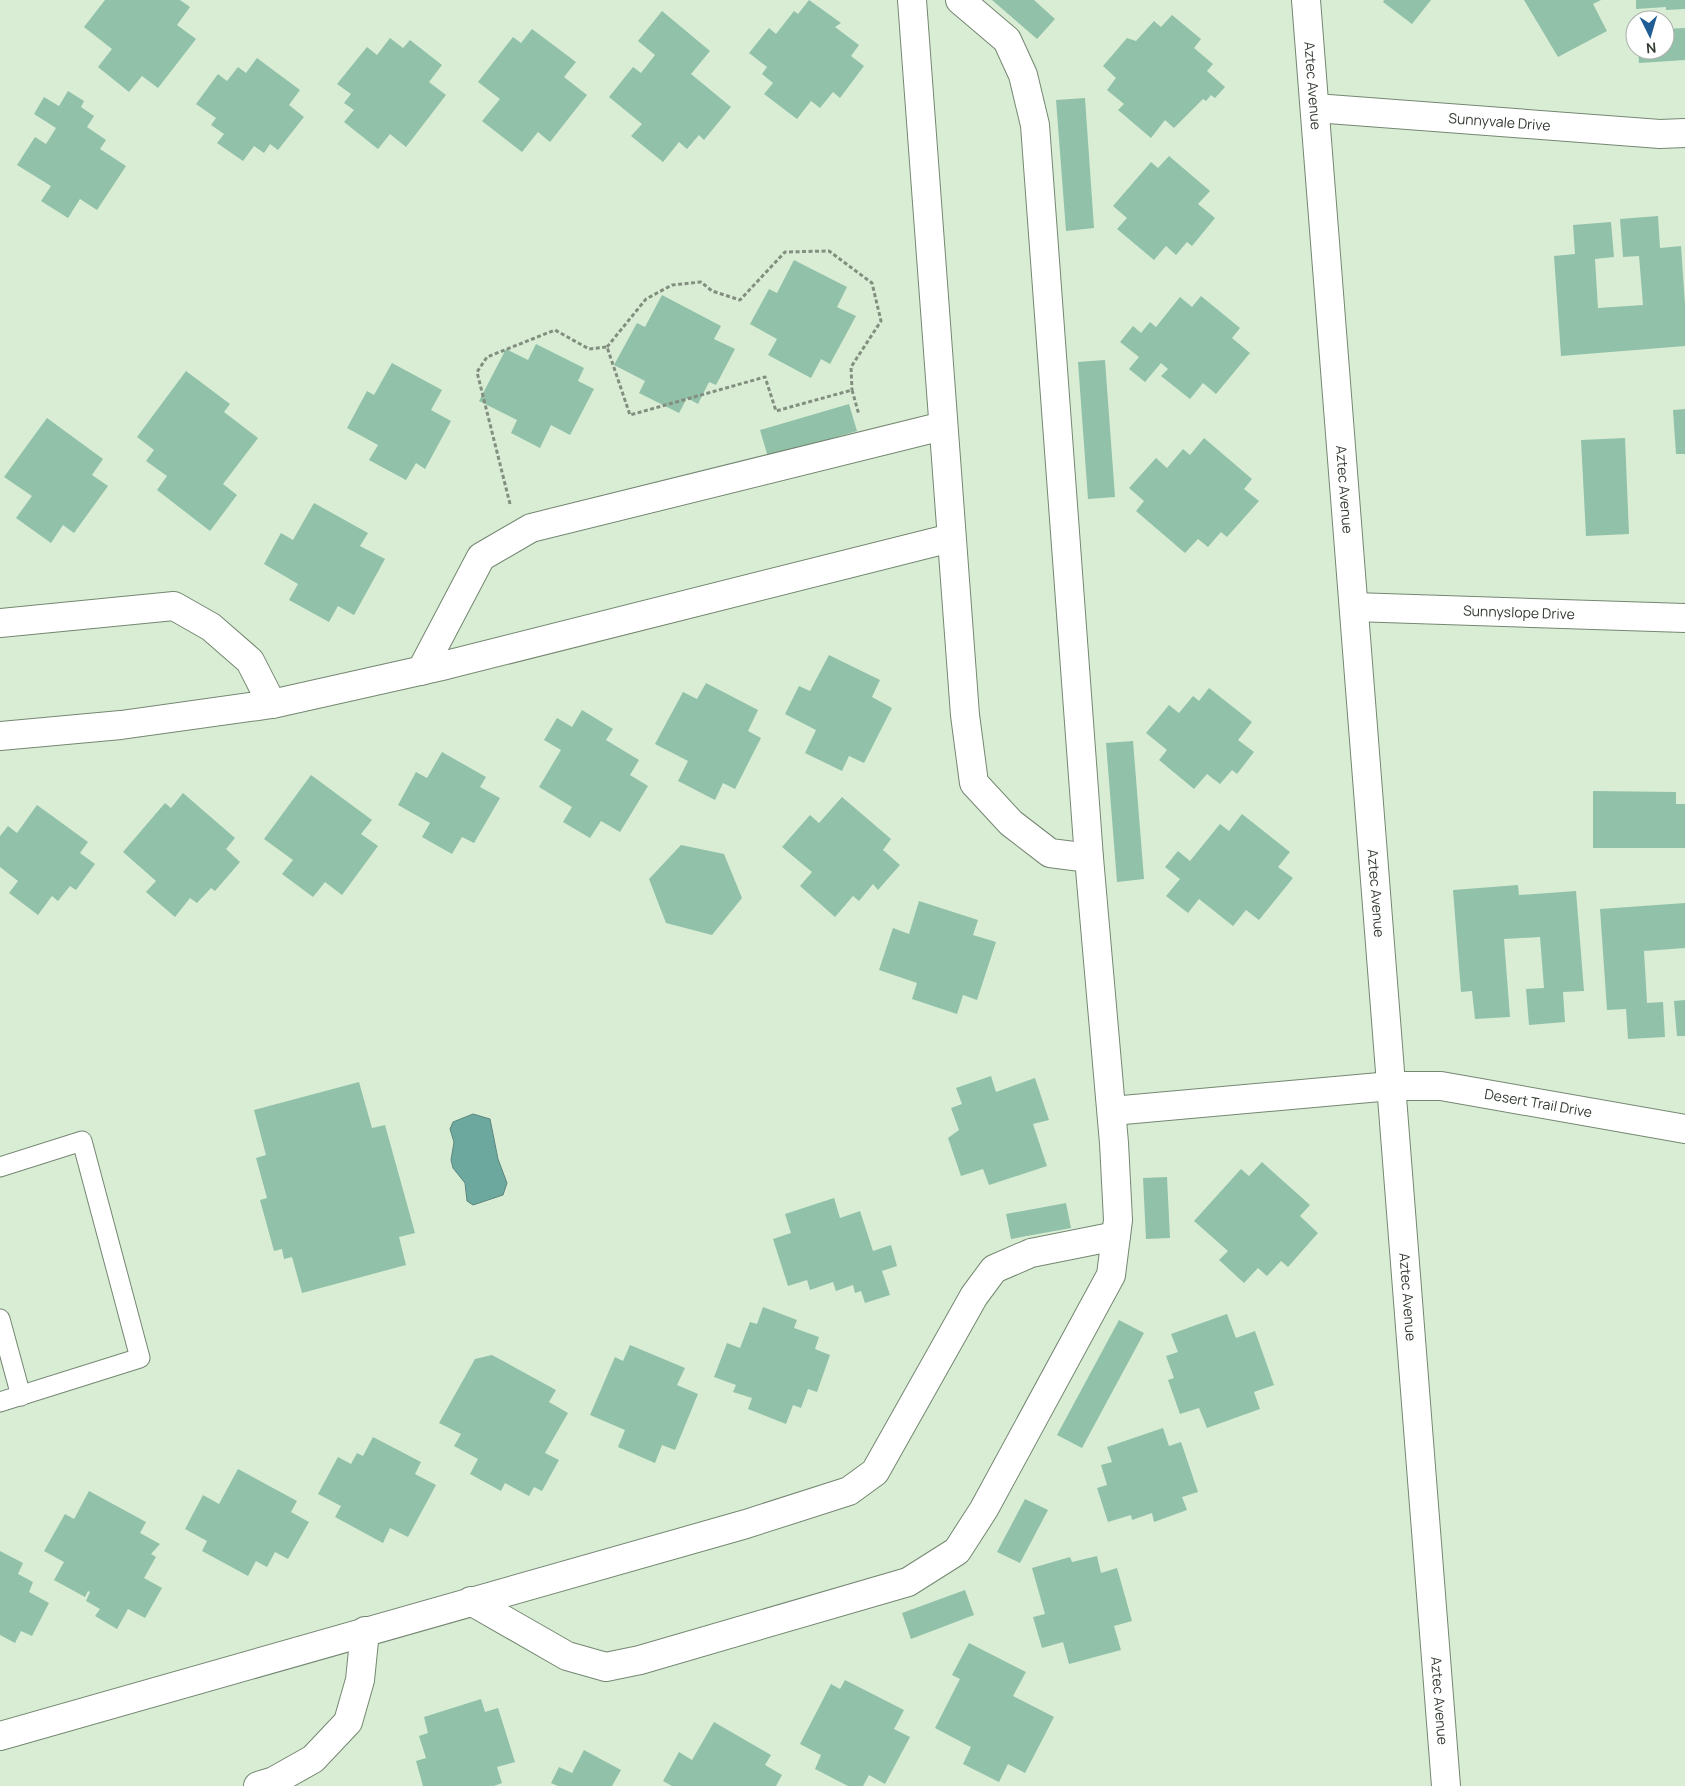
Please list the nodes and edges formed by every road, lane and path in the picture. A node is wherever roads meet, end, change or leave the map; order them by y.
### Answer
1 (912, 0) edge
2 (960, 0) edge
3 (1306, 0) edge
4 (1315, 108) junction
5 (1685, 133) edge
6 (607, 347) junction
7 (852, 390) junction
8 (943, 426) junction
9 (866, 445) junction
10 (518, 536) junction
11 (952, 538) junction
12 (1354, 608) junction
13 (1685, 618) edge
14 (0, 623) edge
15 (421, 671) junction
16 (272, 704) junction
17 (0, 736) edge
18 (1089, 858) junction
19 (1391, 1086) junction
20 (1112, 1111) junction
21 (1685, 1129) edge
22 (0, 1167) edge
23 (1116, 1236) junction
24 (0, 1319) edge
25 (21, 1396) junction
26 (0, 1402) edge
27 (471, 1601) junction
28 (365, 1631) junction
29 (0, 1736) edge
30 (258, 1786) edge
31 (1446, 1786) edge

1 - 8 street
2 - 18 street
3 - 4 street, Aztec Avenue
4 - 5 street, Sunnyvale Drive
4 - 12 street, Aztec Avenue
6 - 7 path
6 - 7 path
6 - 10 path
7 - 9 path
8 - 9 street
8 - 11 street
9 - 10 street
10 - 15 street
11 - 15 street
11 - 18 street
12 - 13 street, Sunnyslope Drive
12 - 19 street, Aztec Avenue
14 - 16 street
15 - 16 street
16 - 17 street
18 - 20 street
19 - 20 street, Desert Trail Drive
19 - 21 street, Desert Trail Drive
19 - 31 street, Aztec Avenue
20 - 23 street
22 - 25 lane
23 - 27 street
23 - 27 street
24 - 25 lane
25 - 26 lane
27 - 28 street
28 - 29 street
28 - 30 street

